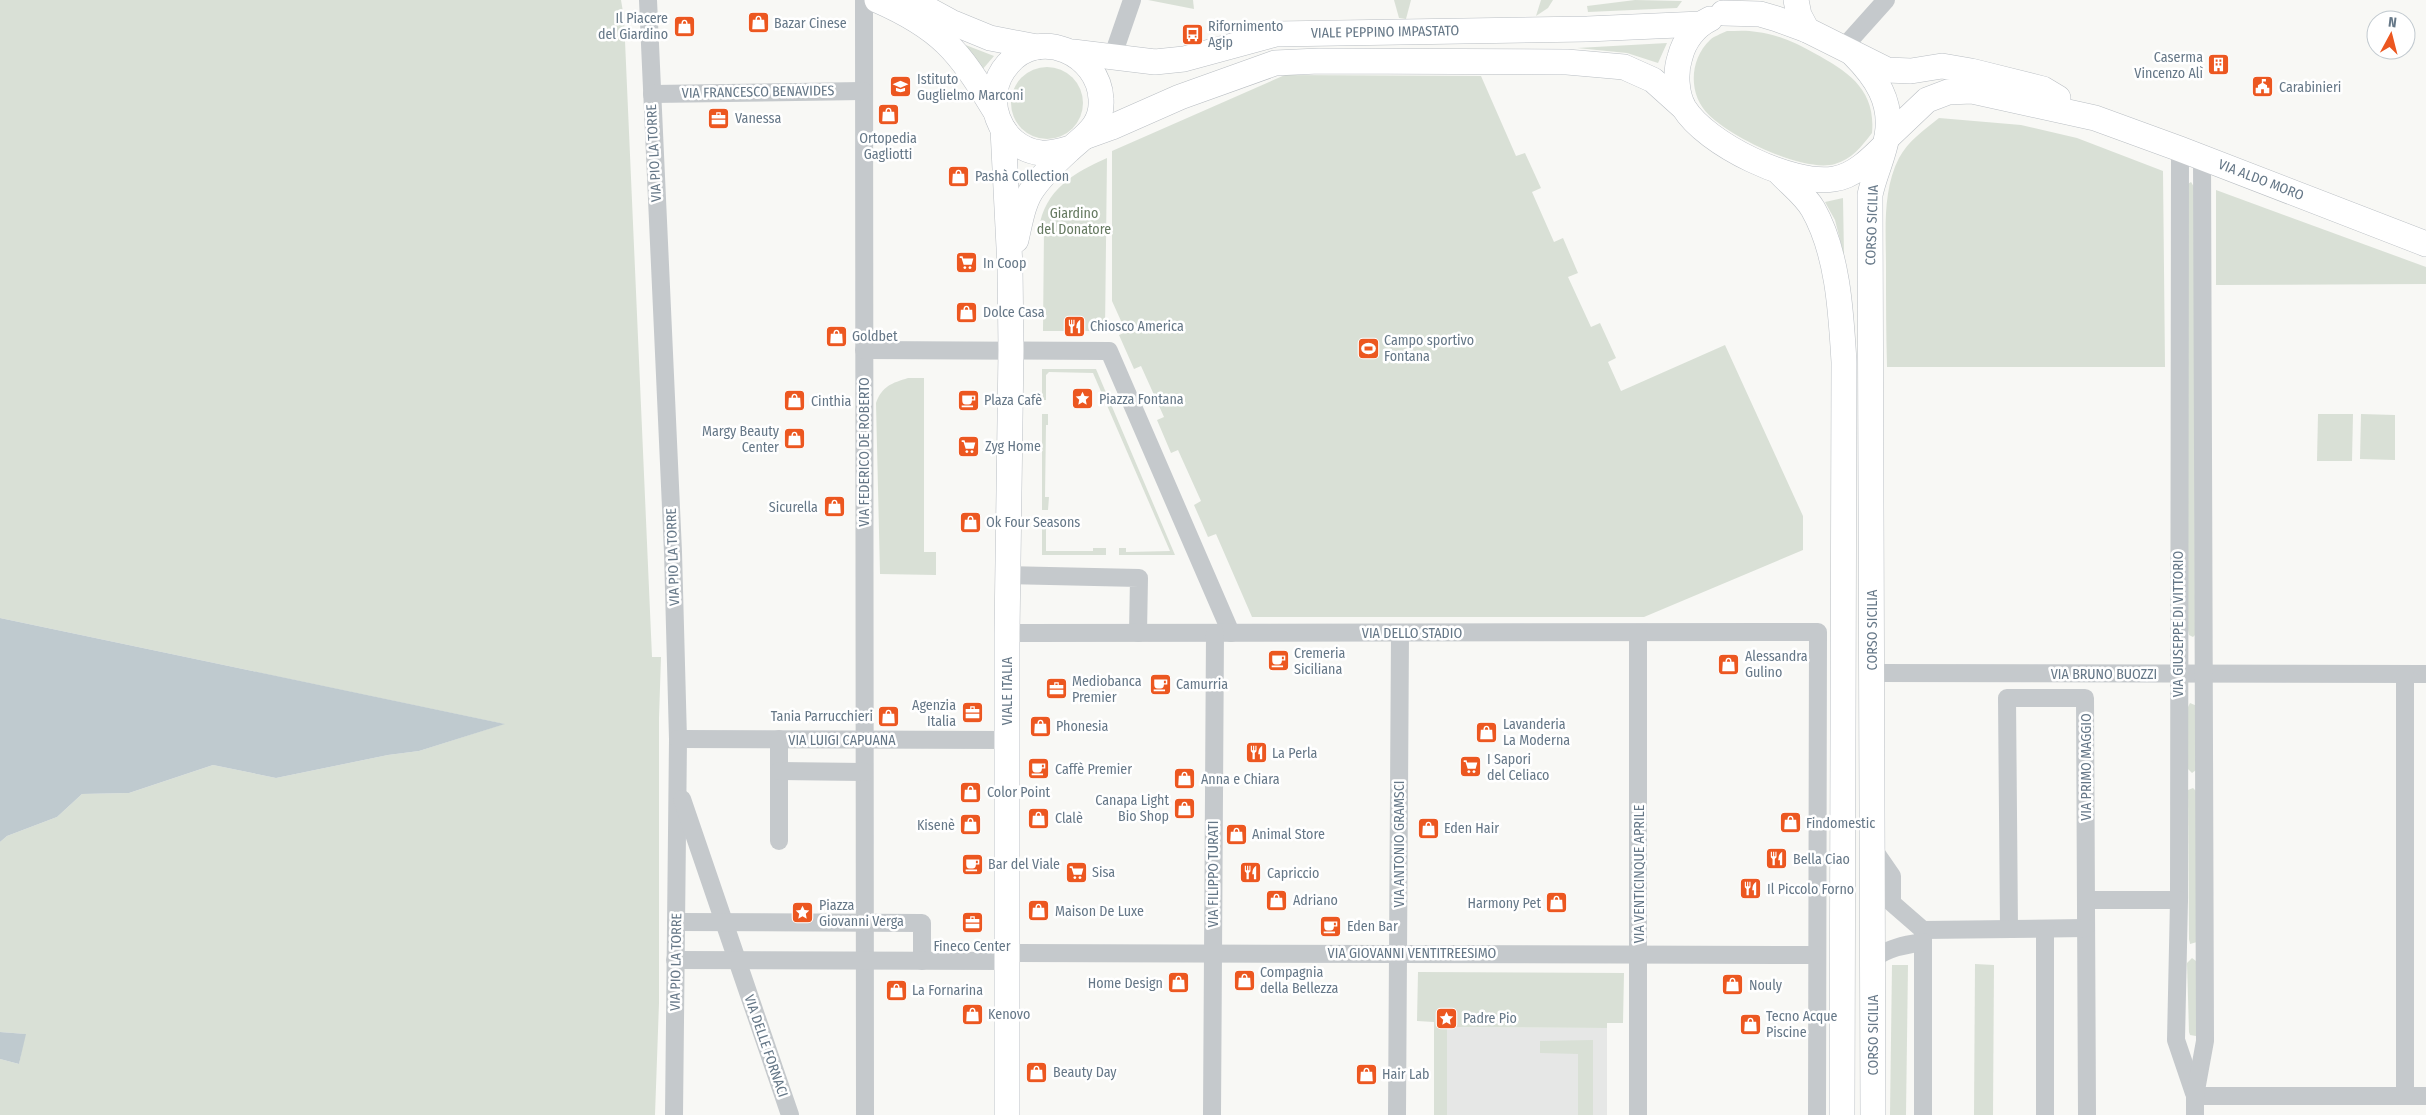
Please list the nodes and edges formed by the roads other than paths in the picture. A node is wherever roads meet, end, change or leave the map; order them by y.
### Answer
1 (648, 0) edge
2 (864, 0) edge
3 (877, 0) edge
4 (912, 0) edge
5 (1132, 0) edge
6 (1746, 0) edge
7 (1796, 0) edge
8 (1886, 0) edge
9 (1712, 18) junction
10 (1807, 30) junction
11 (1037, 47) junction
12 (1848, 51) junction
13 (1073, 52) junction
14 (1112, 58) junction
15 (863, 91) junction
16 (652, 94) junction
17 (1683, 107) junction
18 (2095, 118) junction
19 (998, 119) junction
20 (1079, 142) junction
21 (1885, 142) junction
22 (2191, 153) junction
23 (1779, 172) junction
24 (2426, 244) edge
25 (1010, 267) junction
26 (864, 350) junction
27 (1011, 350) junction
28 (1008, 575) junction
29 (1638, 632) junction
30 (1007, 633) junction
31 (1138, 633) junction
32 (1223, 633) junction
33 (1400, 633) junction
34 (1872, 673) junction
35 (2178, 674) junction
36 (2205, 674) junction
37 (2426, 674) edge
38 (2405, 675) junction
39 (1818, 725) junction
40 (678, 739) junction
41 (779, 739) junction
42 (864, 740) junction
43 (1007, 740) junction
44 (1843, 764) junction
45 (779, 771) junction
46 (864, 772) junction
47 (678, 786) junction
48 (779, 841) dead end
49 (1872, 847) junction
50 (1842, 859) junction
51 (1817, 890) junction
52 (2086, 900) junction
53 (2179, 900) junction
54 (676, 922) junction
55 (723, 922) junction
56 (864, 923) junction
57 (2086, 928) junction
58 (2008, 929) junction
59 (2045, 929) junction
60 (1923, 936) junction
61 (1212, 953) junction
62 (1399, 953) junction
63 (1639, 954) junction
64 (1817, 955) junction
65 (1007, 957) junction
66 (1873, 959) junction
67 (675, 960) junction
68 (736, 960) junction
69 (864, 961) junction
70 (922, 961) junction
71 (1817, 996) junction
72 (1842, 1030) junction
73 (2195, 1096) junction
74 (2405, 1096) junction
75 (2426, 1096) edge
76 (674, 1115) edge
77 (790, 1115) edge
78 (865, 1115) edge
79 (1007, 1115) edge
80 (1212, 1115) edge
81 (1397, 1115) edge
82 (1638, 1115) edge
83 (1817, 1115) edge
84 (1842, 1115) edge
85 (1873, 1115) edge
86 (1923, 1115) edge
87 (2044, 1115) edge
88 (2086, 1115) edge
89 (2195, 1115) edge

1 - 16 street, VIA PIO LA TORRE
2 - 15 street, VIA FEDERICO DE ROBERTO
3 - 19 main road
4 - 11 main road
5 - 14 street
6 - 9 main road
7 - 10 main road
8 - 12 street
9 - 10 main road, VIALE PEPPINO IMPASTATO
9 - 14 main road, VIALE PEPPINO IMPASTATO
9 - 17 main road
10 - 12 main road, VIALE PEPPINO IMPASTATO
11 - 13 main road
11 - 19 main road
12 - 18 main road, VIALE PEPPINO IMPASTATO
12 - 21 main road, CORSO SICILIA
13 - 14 main road, VIALE PEPPINO IMPASTATO
13 - 20 main road
15 - 16 street, VIA FRANCESCO BENAVIDES
15 - 26 street, VIA FEDERICO DE ROBERTO
16 - 40 street, VIA PIO LA TORRE
17 - 20 main road, VIALE PEPPINO IMPASTATO
17 - 23 main road, VIALE PEPPINO IMPASTATO
18 - 21 main road
18 - 22 main road, VIA ALDO MORO
19 - 20 main road
19 - 25 main road
20 - 25 main road
21 - 23 main road
21 - 34 main road, CORSO SICILIA
22 - 24 main road, VIA ALDO MORO
22 - 35 street, VIA GIUSEPPE DI VITTORIO
22 - 36 street, VIA GIUSEPPE DI VITTORIO
23 - 44 main road, CORSO SICILIA
25 - 27 main road, VIALE ITALIA
26 - 27 street
26 - 42 street, VIA FEDERICO DE ROBERTO
27 - 28 main road, VIALE ITALIA
27 - 32 street
28 - 30 main road, VIALE ITALIA
28 - 31 street
29 - 33 street, VIA DELLO STADIO
29 - 39 street, VIA DELLO STADIO
29 - 63 street, VIA VENTICINQUE APRILE
30 - 31 street, VIA DELLO STADIO
30 - 43 main road, VIALE ITALIA
31 - 32 street, VIA DELLO STADIO
32 - 33 street, VIA DELLO STADIO
32 - 61 street, VIA FILIPPO TURATI
33 - 62 street, VIA ANTONIO GRAMSCI
34 - 35 street, VIA BRUNO BUOZZI
34 - 49 main road, CORSO SICILIA
35 - 36 street, VIA BRUNO BUOZZI
35 - 53 street, VIA GIUSEPPE DI VITTORIO
36 - 38 street, VIA BRUNO BUOZZI
36 - 73 street, VIA GIUSEPPE DI VITTORIO
37 - 38 street, VIA BRUNO BUOZZI
38 - 74 street
39 - 44 street
39 - 51 street
40 - 41 street, VIA LUIGI CAPUANA
40 - 47 street, VIA PIO LA TORRE
41 - 42 street, VIA LUIGI CAPUANA
41 - 45 street
42 - 43 street, VIA LUIGI CAPUANA
42 - 46 street, VIA FEDERICO DE ROBERTO
43 - 65 main road, VIALE ITALIA
44 - 50 main road, CORSO SICILIA
45 - 46 street
45 - 48 street
46 - 56 street, VIA FEDERICO DE ROBERTO
47 - 54 street, VIA PIO LA TORRE
47 - 55 street, VIA DELLE FORNACI
49 - 60 street
49 - 66 main road, CORSO SICILIA
50 - 51 street
50 - 72 main road, CORSO SICILIA
51 - 64 street
52 - 53 street
52 - 57 street, VIA PRIMO MAGGIO
52 - 58 street, VIA PRIMO MAGGIO
53 - 73 street, VIA GIUSEPPE DI VITTORIO
54 - 55 street
54 - 67 street, VIA PIO LA TORRE
55 - 56 street
55 - 68 street, VIA DELLE FORNACI
56 - 69 street, VIA FEDERICO DE ROBERTO
56 - 70 street
57 - 59 street
57 - 88 street, VIA PRIMO MAGGIO
58 - 59 street
58 - 60 street
59 - 87 street
60 - 66 street
60 - 86 street
61 - 62 street, VIA GIOVANNI VENTITREESIMO
61 - 65 street, VIA GIOVANNI VENTITREESIMO
61 - 80 street, VIA FILIPPO TURATI
62 - 63 street, VIA GIOVANNI VENTITREESIMO
62 - 81 street, VIA ANTONIO GRAMSCI
63 - 64 street, VIA GIOVANNI VENTITREESIMO
63 - 82 street, VIA VENTICINQUE APRILE
64 - 71 street
65 - 70 street, VIA GIOVANNI VENTITREESIMO
65 - 79 main road, VIALE ITALIA
66 - 85 main road, CORSO SICILIA
67 - 68 street, VIA GIOVANNI VENTITREESIMO
67 - 76 street, VIA PIO LA TORRE
68 - 69 street, VIA GIOVANNI VENTITREESIMO
68 - 77 street, VIA DELLE FORNACI
69 - 70 street, VIA GIOVANNI VENTITREESIMO
69 - 78 street, VIA FEDERICO DE ROBERTO
71 - 72 street
71 - 83 street
72 - 84 main road, CORSO SICILIA
73 - 74 street
73 - 89 street, VIA GIUSEPPE DI VITTORIO
74 - 75 street

